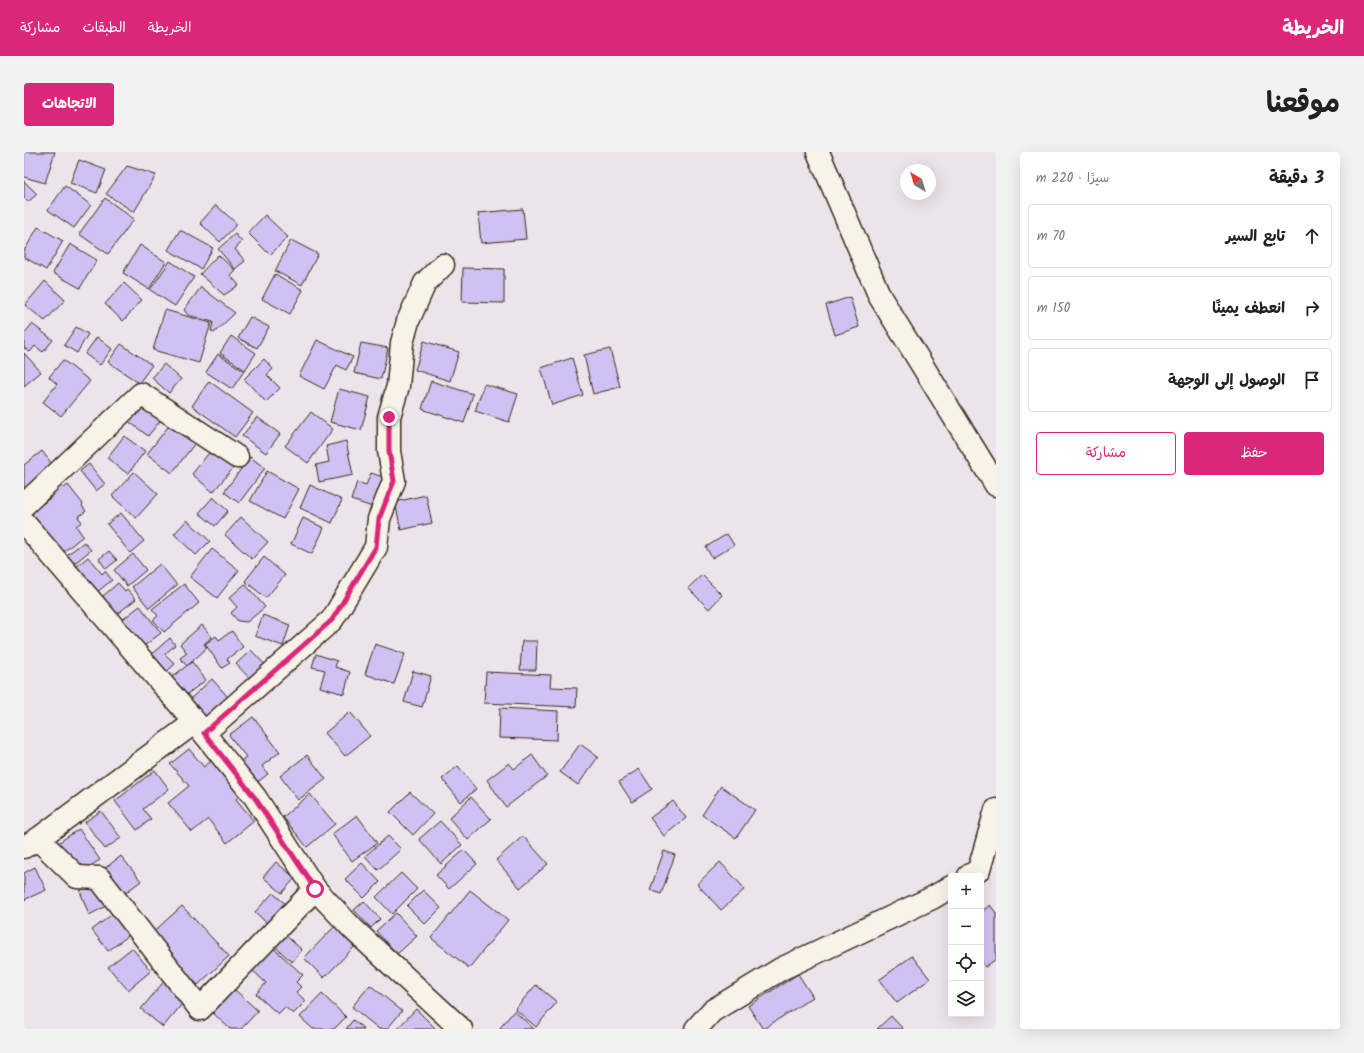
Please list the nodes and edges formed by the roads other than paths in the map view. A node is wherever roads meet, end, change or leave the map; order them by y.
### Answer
1 (818, 152) edge
2 (443, 265) dead end
3 (237, 457) dead end
4 (996, 485) edge
5 (24, 505) edge
6 (24, 523) edge
7 (199, 728) junction
8 (996, 810) edge
9 (31, 843) edge
10 (974, 873) edge
11 (315, 889) junction
12 (948, 889) edge
13 (461, 1029) edge
14 (696, 1029) edge

1 - 4 street
2 - 7 street
3 - 5 street
6 - 7 street
7 - 9 street
7 - 11 street
8 - 10 street
9 - 11 street
11 - 13 street
12 - 14 street

